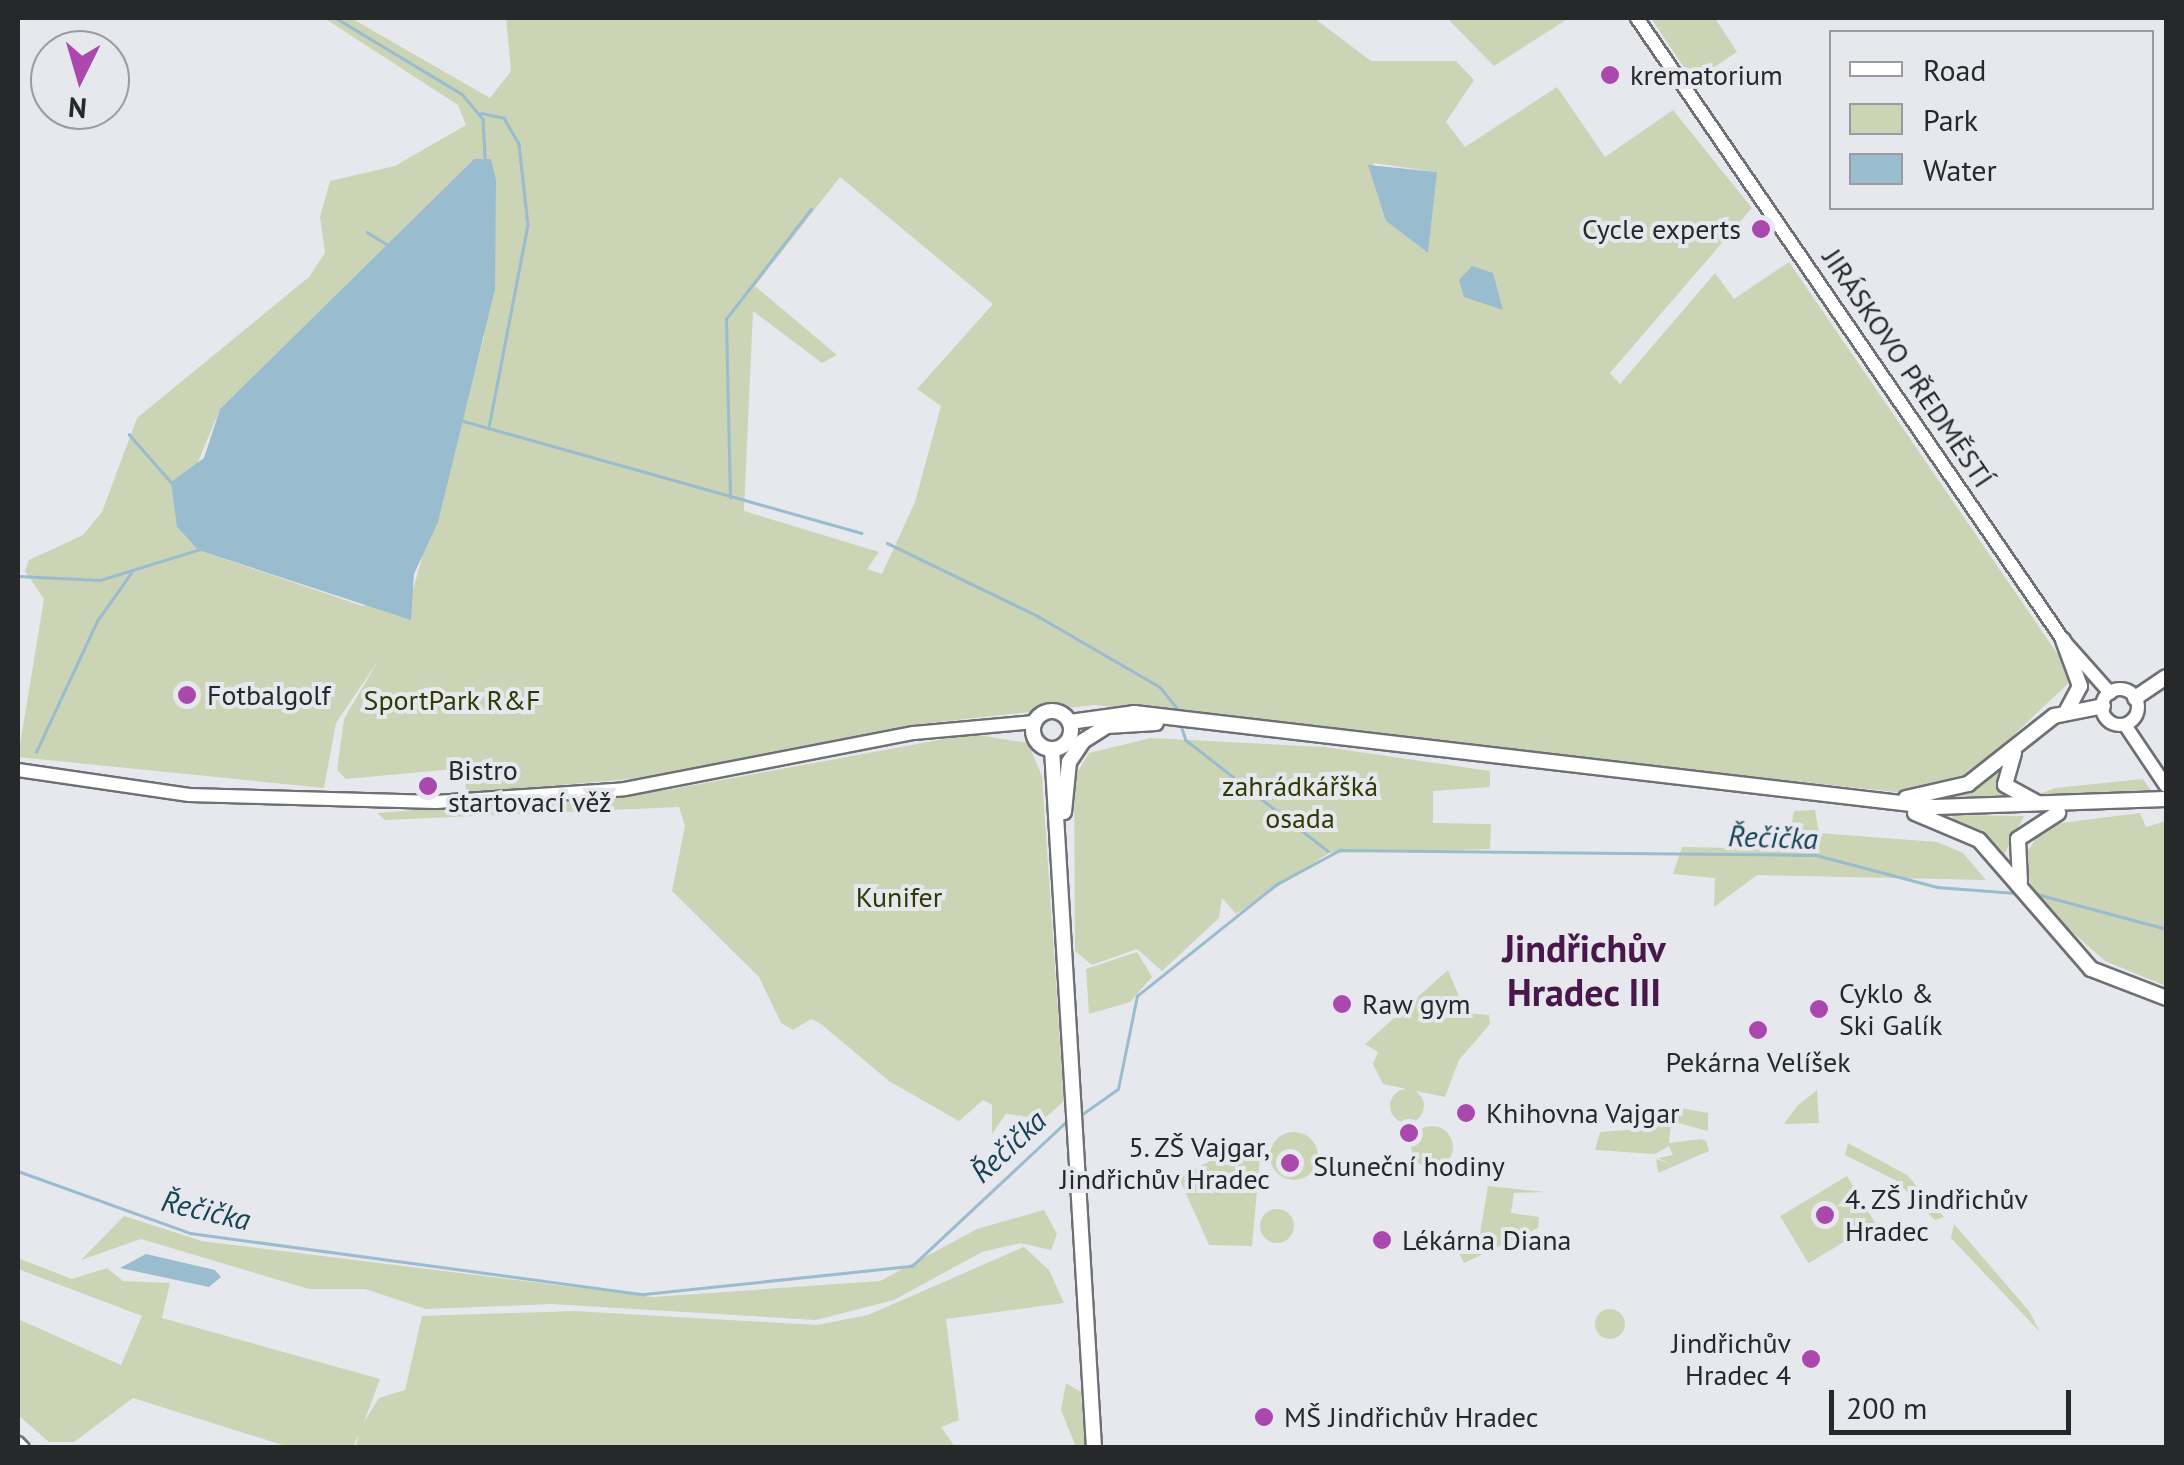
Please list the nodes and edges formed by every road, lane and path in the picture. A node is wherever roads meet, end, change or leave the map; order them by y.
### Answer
1 (1638, 18) edge
2 (2063, 640) junction
3 (2166, 677) edge
4 (2135, 698) junction
5 (2106, 700) junction
6 (2066, 710) junction
7 (1175, 718) junction
8 (1034, 722) junction
9 (1070, 722) junction
10 (2125, 725) junction
11 (2016, 748) junction
12 (1052, 750) junction
13 (18, 770) edge
14 (2162, 780) edge
15 (2166, 799) edge
16 (1876, 802) junction
17 (2057, 807) junction
18 (2080, 807) junction
19 (1060, 852) junction
20 (2022, 888) junction
21 (2166, 998) edge
22 (1094, 1448) edge

1 - 2 main road, JIRÁSKOVO PŘEDMĚSTÍ
2 - 5 main road, JIRÁSKOVO PŘEDMĚSTÍ
2 - 6 main road
3 - 4 main road
4 - 5 main road
4 - 10 main road
5 - 6 main road
5 - 10 main road, JIRÁSKOVO PŘEDMĚSTÍ
6 - 11 main road
7 - 9 main road
7 - 16 main road
7 - 19 main road
8 - 9 main road
8 - 12 main road
8 - 13 main road
9 - 12 main road
10 - 14 main road, JIRÁSKOVO PŘEDMĚSTÍ
11 - 16 main road
11 - 17 main road
12 - 19 main road
15 - 18 main road
16 - 17 main road
16 - 20 main road
17 - 18 main road
18 - 20 main road
19 - 22 main road
20 - 21 main road

